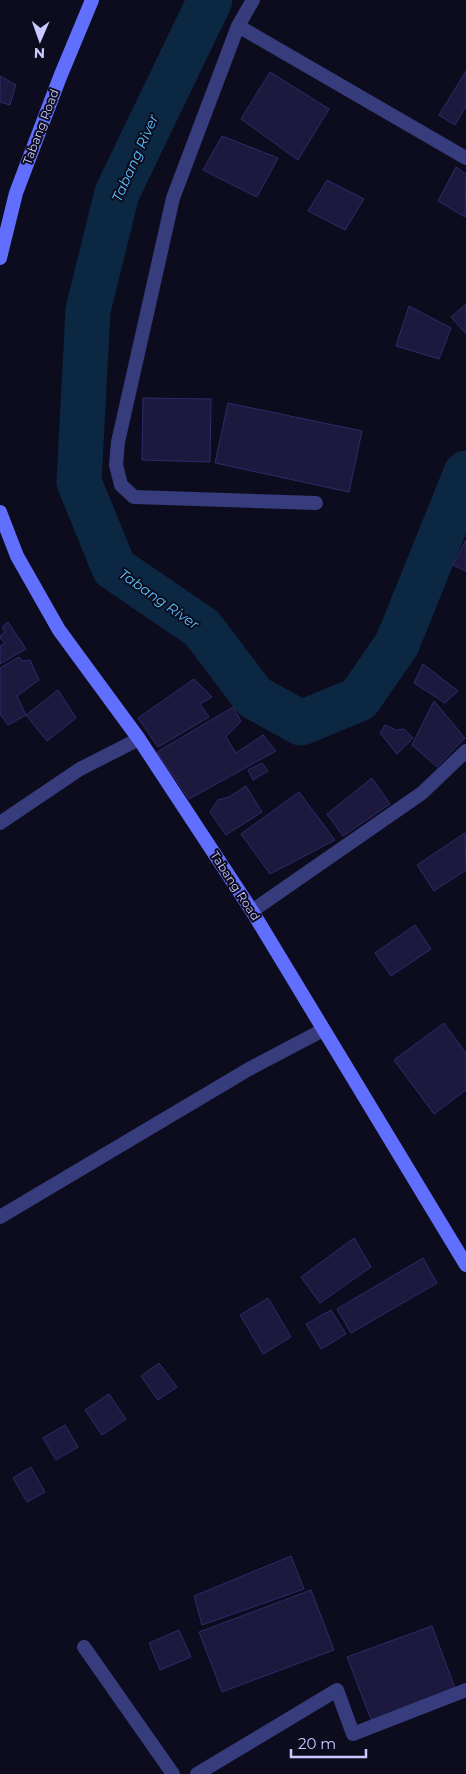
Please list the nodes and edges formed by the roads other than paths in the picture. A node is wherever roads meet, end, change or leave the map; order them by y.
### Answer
1 (92, 0) edge
2 (253, 0) edge
3 (238, 26) junction
4 (466, 158) edge
5 (0, 258) edge
6 (316, 502) dead end
7 (0, 512) edge
8 (139, 739) junction
9 (466, 751) edge
10 (0, 824) edge
11 (252, 911) junction
12 (323, 1030) junction
13 (0, 1218) edge
14 (466, 1265) edge
15 (84, 1647) dead end
16 (466, 1690) edge
17 (173, 1774) edge
18 (197, 1774) edge

1 - 5 main road, Tabang Road
2 - 3 street
3 - 4 street
3 - 6 street
7 - 8 main road, Tabang Road
8 - 10 street
8 - 11 main road, Tabang Road
9 - 11 street
11 - 12 main road, Tabang Road
12 - 13 street
12 - 14 main road, Tabang Road
15 - 17 street
16 - 18 street

